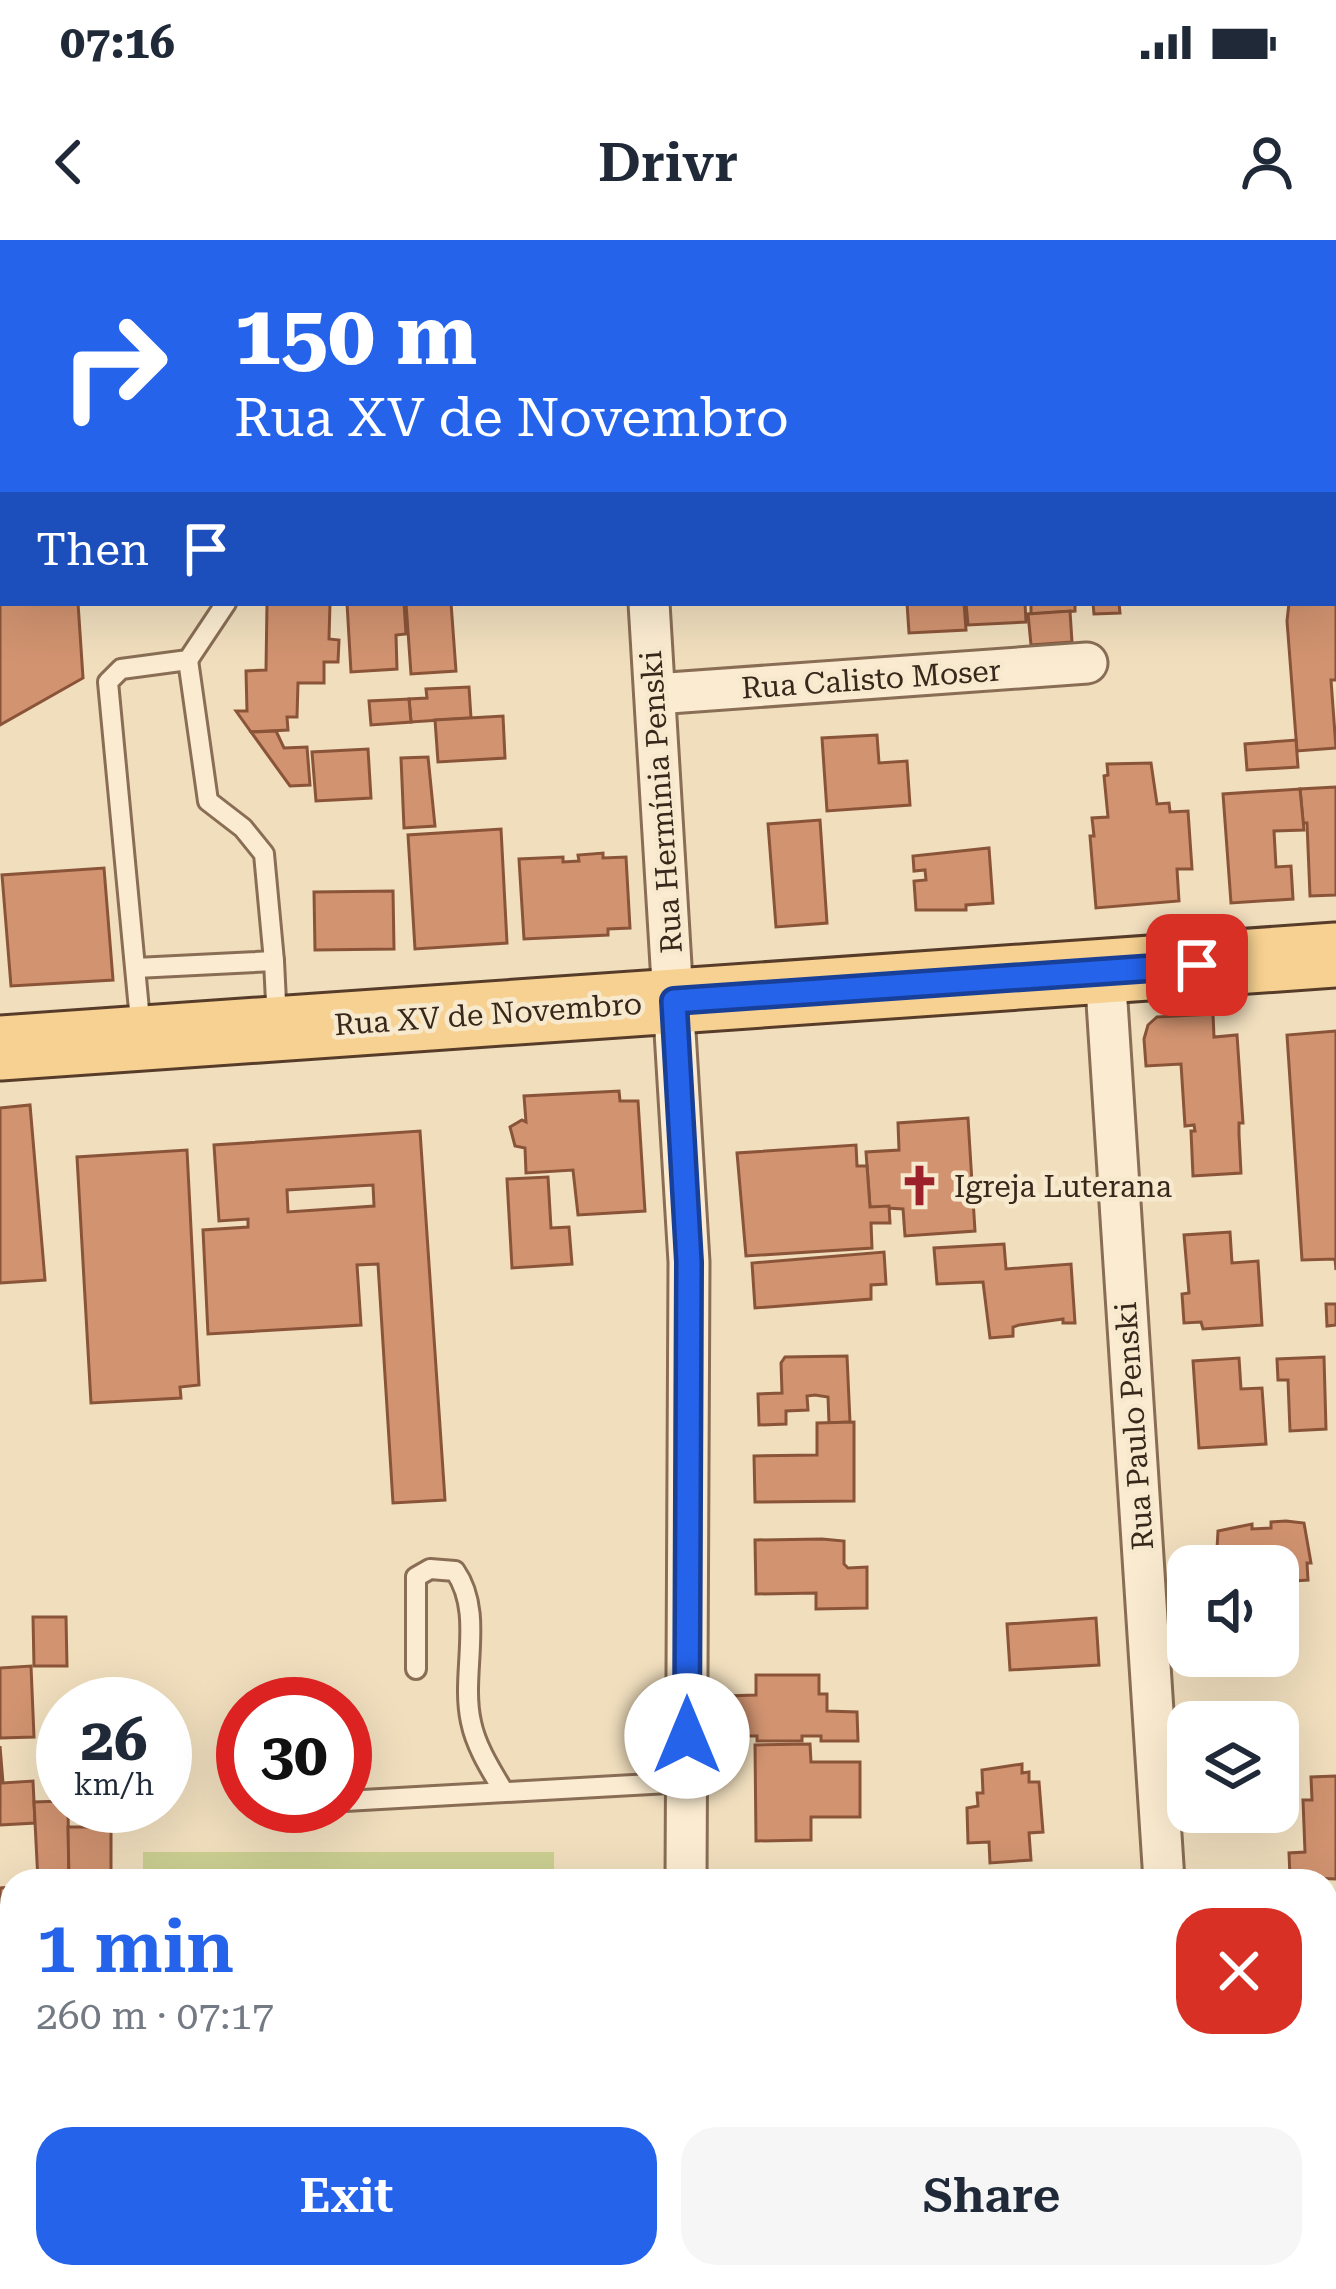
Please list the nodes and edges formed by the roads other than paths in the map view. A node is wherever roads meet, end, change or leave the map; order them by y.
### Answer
1 (224, 606) edge
2 (649, 606) edge
3 (188, 660) junction
4 (1087, 663) dead end
5 (655, 694) junction
6 (1336, 956) edge
7 (274, 961) junction
8 (136, 968) junction
9 (1105, 971) junction
10 (674, 1001) junction
11 (277, 1028) junction
12 (141, 1038) junction
13 (0, 1048) edge
14 (416, 1669) dead end
15 (687, 1782) junction
16 (503, 1792) junction
17 (372, 1799) edge
18 (686, 1869) edge
19 (1163, 1869) edge

1 - 3 lane
2 - 5 street, Rua Hermínia Penski
3 - 7 lane
3 - 8 lane
4 - 5 street, Rua Calisto Moser
5 - 10 street, Rua Hermínia Penski
6 - 9 main road, Rua XV de Novembro
7 - 8 lane
7 - 11 lane
8 - 12 lane
9 - 10 main road, Rua XV de Novembro
9 - 19 street, Rua Paulo Penski
10 - 11 main road, Rua XV de Novembro
10 - 15 street, Rua Hermínia Penski
11 - 12 main road, Rua XV de Novembro
12 - 13 main road, Rua XV de Novembro
14 - 16 lane
15 - 16 lane
15 - 18 street, Rua Hermínia Penski
16 - 17 lane

